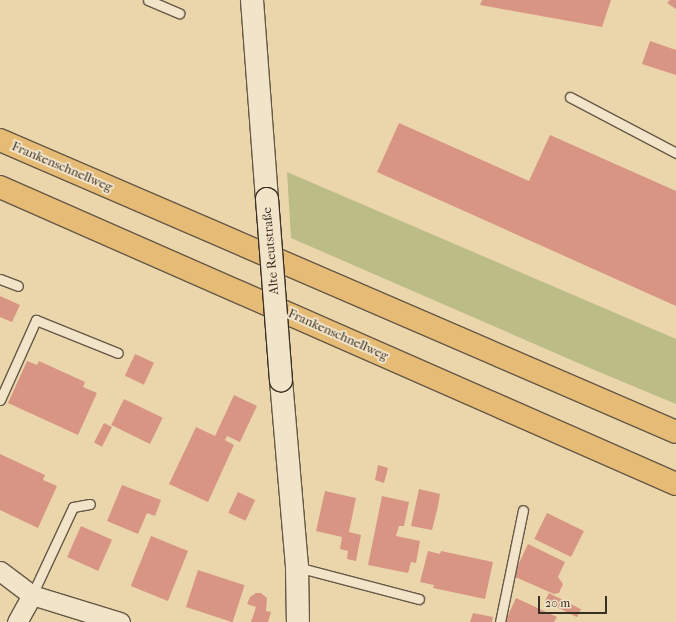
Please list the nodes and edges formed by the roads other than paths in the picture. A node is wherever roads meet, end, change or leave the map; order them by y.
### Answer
1 (148, 0) edge
2 (252, 0) edge
3 (179, 13) dead end
4 (570, 97) dead end
5 (0, 140) edge
6 (676, 153) edge
7 (0, 187) edge
8 (0, 279) edge
9 (18, 286) dead end
10 (118, 353) dead end
11 (0, 400) edge
12 (676, 432) edge
13 (676, 484) edge
14 (90, 504) dead end
15 (524, 510) dead end
16 (297, 567) junction
17 (0, 571) edge
18 (32, 595) junction
19 (419, 599) dead end
20 (17, 622) edge
21 (120, 622) edge
22 (298, 622) edge
23 (500, 622) edge

1 - 3 lane
2 - 16 main road, Alte Reutstraße, bridge
4 - 6 lane
5 - 12 highway, Frankenschnellweg
7 - 13 highway, Frankenschnellweg
8 - 9 lane
10 - 11 lane
14 - 18 lane
15 - 23 lane
16 - 19 lane
16 - 22 main road, Alte Reutstraße
17 - 18 street
18 - 20 street
18 - 21 street

